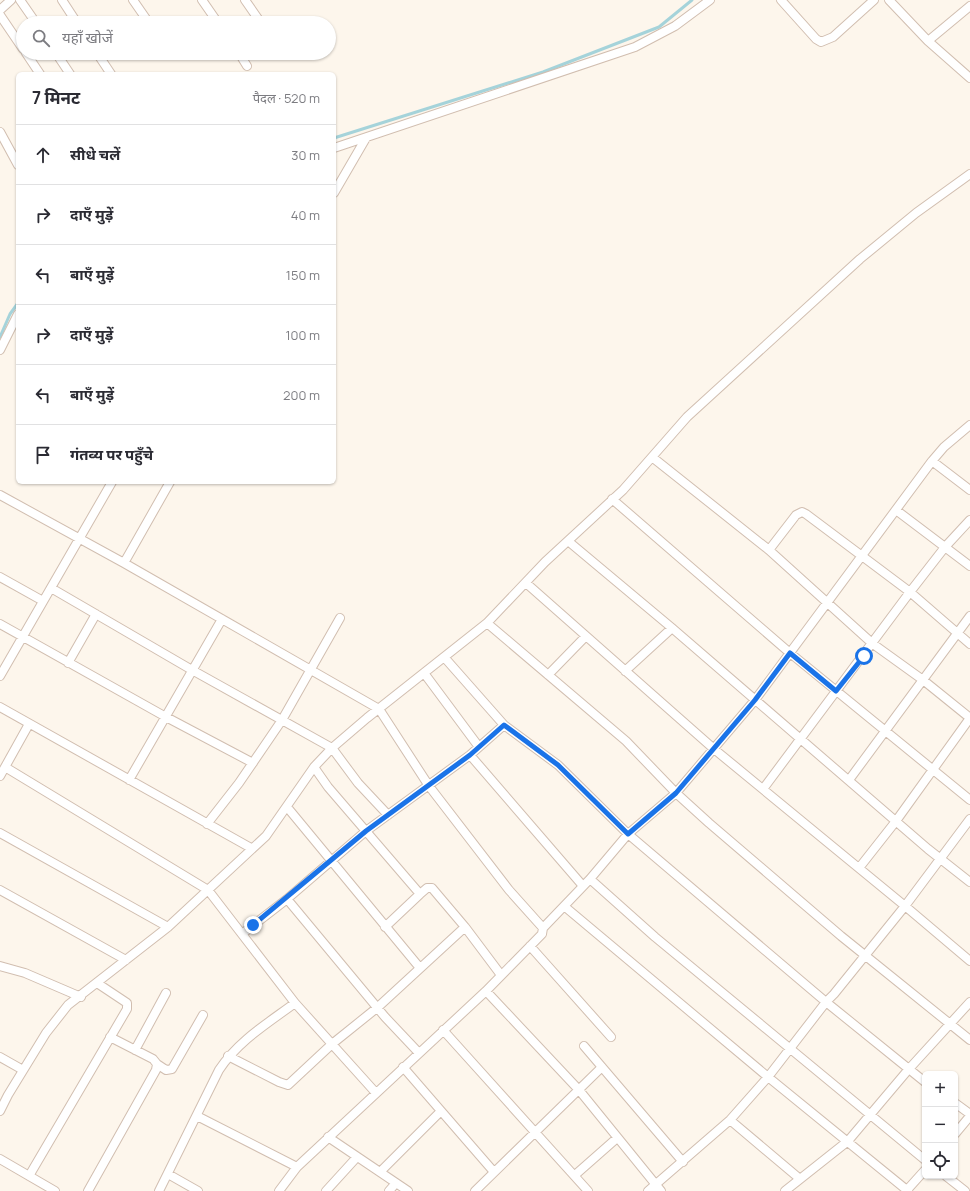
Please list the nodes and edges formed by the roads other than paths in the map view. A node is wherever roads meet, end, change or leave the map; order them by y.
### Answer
1 (10, 0) edge
2 (20, 0) edge
3 (62, 0) edge
4 (133, 0) edge
5 (202, 0) edge
6 (245, 0) edge
7 (710, 0) edge
8 (781, 0) edge
9 (874, 0) edge
10 (889, 0) edge
11 (970, 6) edge
12 (0, 10) edge
13 (0, 15) edge
14 (31, 16) edge
15 (72, 16) edge
16 (144, 16) edge
17 (213, 16) edge
18 (256, 16) edge
19 (16, 39) edge
20 (928, 41) junction
21 (31, 60) edge
22 (61, 60) edge
23 (102, 60) edge
24 (243, 60) edge
25 (247, 66) dead end
26 (39, 72) edge
27 (69, 72) edge
28 (110, 72) edge
29 (970, 78) edge
30 (0, 132) edge
31 (366, 138) junction
32 (336, 147) edge
33 (16, 161) edge
34 (970, 174) edge
35 (336, 190) edge
36 (16, 318) edge
37 (0, 350) edge
38 (970, 425) edge
39 (652, 457) junction
40 (932, 461) junction
41 (111, 484) edge
42 (169, 484) edge
43 (970, 490) edge
44 (0, 495) edge
45 (612, 499) junction
46 (896, 510) junction
47 (970, 520) edge
48 (80, 539) junction
49 (568, 541) junction
50 (945, 547) junction
51 (769, 550) junction
52 (863, 556) junction
53 (124, 563) junction
54 (970, 566) edge
55 (0, 577) edge
56 (526, 583) junction
57 (51, 588) junction
58 (910, 592) junction
59 (44, 601) junction
60 (826, 604) junction
61 (96, 614) junction
62 (970, 616) edge
63 (340, 618) dead end
64 (222, 619) junction
65 (488, 623) junction
66 (0, 624) edge
67 (672, 628) junction
68 (957, 633) junction
69 (586, 636) junction
70 (23, 637) junction
71 (873, 644) junction
72 (970, 644) edge
73 (790, 653) junction
74 (444, 657) junction
75 (68, 663) junction
76 (310, 669) junction
77 (192, 670) junction
78 (625, 671) junction
79 (424, 673) junction
80 (548, 675) junction
81 (0, 676) edge
82 (923, 680) junction
83 (836, 691) junction
84 (755, 700) junction
85 (0, 707) edge
86 (379, 709) junction
87 (166, 717) junction
88 (970, 718) edge
89 (282, 720) junction
90 (29, 724) junction
91 (504, 725) junction
92 (885, 731) junction
93 (800, 739) junction
94 (479, 747) junction
95 (332, 748) junction
96 (714, 749) junction
97 (470, 755) junction
98 (253, 763) junction
99 (314, 767) junction
100 (5, 768) junction
101 (933, 770) junction
102 (0, 776) edge
103 (129, 780) junction
104 (849, 780) junction
105 (429, 786) junction
106 (763, 789) junction
107 (676, 793) junction
108 (970, 800) edge
109 (287, 807) junction
110 (388, 815) junction
111 (970, 819) edge
112 (896, 821) junction
113 (207, 824) junction
114 (366, 831) junction
115 (0, 833) edge
116 (628, 834) junction
117 (251, 848) junction
118 (941, 858) junction
119 (331, 861) junction
120 (859, 868) junction
121 (590, 879) junction
122 (970, 882) edge
123 (584, 886) junction
124 (0, 890) edge
125 (208, 890) junction
126 (420, 894) junction
127 (287, 899) junction
128 (564, 906) junction
129 (905, 906) junction
130 (168, 927) junction
131 (385, 927) junction
132 (465, 927) junction
133 (543, 928) junction
134 (242, 934) junction
135 (530, 946) junction
136 (866, 956) junction
137 (126, 960) junction
138 (970, 961) edge
139 (0, 966) edge
140 (420, 968) junction
141 (501, 975) junction
142 (96, 983) junction
143 (486, 991) junction
144 (166, 993) dead end
145 (81, 997) junction
146 (826, 1002) junction
147 (970, 1002) edge
148 (295, 1003) junction
149 (378, 1007) junction
150 (203, 1015) dead end
151 (949, 1024) junction
152 (443, 1030) junction
153 (110, 1037) junction
154 (611, 1037) dead end
155 (970, 1040) edge
156 (332, 1044) junction
157 (584, 1046) dead end
158 (790, 1048) junction
159 (135, 1050) junction
160 (419, 1053) junction
161 (228, 1056) junction
162 (0, 1057) edge
163 (157, 1064) junction
164 (403, 1067) junction
165 (602, 1067) junction
166 (23, 1070) junction
167 (908, 1070) junction
168 (768, 1077) junction
169 (922, 1080) edge
170 (579, 1090) junction
171 (376, 1093) junction
172 (958, 1105) edge
173 (1, 1107) edge
174 (441, 1111) junction
175 (970, 1115) edge
176 (197, 1116) junction
177 (870, 1116) junction
178 (730, 1120) junction
179 (958, 1130) edge
180 (536, 1132) junction
181 (328, 1137) junction
182 (617, 1138) junction
183 (848, 1141) junction
184 (358, 1157) junction
185 (922, 1158) edge
186 (0, 1159) edge
187 (683, 1162) junction
188 (297, 1167) junction
189 (380, 1172) junction
190 (494, 1172) junction
191 (168, 1174) junction
192 (922, 1174) edge
193 (575, 1175) junction
194 (29, 1176) junction
195 (800, 1179) junction
196 (950, 1179) edge
197 (396, 1183) junction
198 (658, 1188) edge
199 (55, 1191) edge
200 (88, 1191) edge
201 (159, 1191) edge
202 (198, 1191) edge
203 (278, 1191) edge
204 (326, 1191) edge
205 (389, 1191) edge
206 (408, 1191) edge
207 (475, 1191) edge
208 (588, 1191) edge
209 (648, 1191) edge
210 (785, 1191) edge
211 (908, 1191) edge
212 (965, 1191) edge

1 - 12 street
2 - 14 street
3 - 15 street
4 - 16 street
5 - 17 street
6 - 18 street
7 - 31 street
8 - 9 street
10 - 20 street
11 - 20 street
13 - 19 street
20 - 29 street
21 - 26 street
22 - 27 street
23 - 28 street
24 - 25 street
30 - 33 street
31 - 32 street
31 - 35 street
34 - 39 street
36 - 37 street
38 - 40 street
39 - 45 street
39 - 51 street
40 - 43 street
40 - 46 street
41 - 48 street
42 - 53 street
44 - 48 street
45 - 49 street
45 - 73 street
46 - 50 street
46 - 52 street
47 - 50 street
48 - 53 street
48 - 57 street
49 - 56 street
49 - 67 street
50 - 54 street
50 - 58 street
51 - 52 street
51 - 60 street
52 - 58 street
52 - 60 street
53 - 64 street
55 - 59 street
56 - 65 street
56 - 69 street
57 - 59 street
57 - 61 street
58 - 68 street
58 - 71 street
59 - 70 street
60 - 71 street
60 - 73 street
61 - 75 street
61 - 77 street
62 - 68 street
63 - 76 street
64 - 76 street
64 - 77 street
65 - 74 street
65 - 80 street
66 - 70 street
67 - 78 street
67 - 84 street
68 - 72 street
68 - 82 street
69 - 78 street
69 - 80 street
70 - 75 street
70 - 81 street
71 - 82 street
71 - 83 street
73 - 83 street
73 - 84 street
74 - 79 street
74 - 91 street
75 - 87 street
76 - 86 street
76 - 89 street
77 - 87 street
77 - 89 street
78 - 96 street
79 - 86 street
79 - 94 street
80 - 107 street
82 - 88 street
82 - 92 street
83 - 92 street
83 - 93 street
84 - 93 street
84 - 96 street
85 - 90 street
86 - 95 street
86 - 105 street
87 - 98 street
87 - 103 street
88 - 101 street
89 - 95 street
89 - 98 street
90 - 100 street
90 - 103 street
91 - 94 street
91 - 116 street
92 - 101 street
92 - 104 street
93 - 104 street
93 - 106 street
94 - 97 street
95 - 99 street
95 - 110 street
96 - 106 street
96 - 107 street
97 - 105 street
97 - 123 street
98 - 113 street
99 - 109 street
99 - 114 street
100 - 102 street
100 - 125 street
101 - 108 street
101 - 112 street
103 - 113 street
104 - 112 street
105 - 110 street
105 - 133 street
106 - 120 street
107 - 116 street
107 - 136 street
109 - 117 street
109 - 119 street
110 - 114 street
111 - 118 street
112 - 118 street
112 - 120 street
113 - 117 street
114 - 119 street
114 - 126 street
115 - 130 street
116 - 121 street
116 - 146 street
117 - 125 street
118 - 122 street
118 - 129 street
119 - 127 street
119 - 131 street
120 - 129 street
121 - 123 street
121 - 158 street
123 - 128 street
124 - 137 street
125 - 130 street
125 - 134 street
126 - 131 street
126 - 132 street
127 - 134 street
127 - 149 street
128 - 133 street
128 - 168 street
129 - 136 street
129 - 138 street
130 - 137 street
131 - 140 street
132 - 140 street
132 - 141 street
133 - 135 street
134 - 148 street
135 - 141 street
135 - 154 street
136 - 146 street
136 - 151 street
137 - 142 street
139 - 145 street
140 - 149 street
141 - 143 street
142 - 145 street
142 - 153 street
143 - 152 street
143 - 170 street
144 - 159 street
145 - 166 street
146 - 158 street
146 - 167 street
147 - 151 street
148 - 156 street
148 - 161 street
149 - 156 street
149 - 160 street
150 - 163 street
151 - 155 street
151 - 167 street
152 - 160 street
152 - 180 street
153 - 159 street
153 - 194 street
156 - 161 street
156 - 171 street
157 - 165 street
158 - 168 street
158 - 177 street
159 - 163 street
160 - 164 street
161 - 176 street
162 - 166 street
163 - 200 street
164 - 171 street
164 - 174 street
165 - 170 street
165 - 187 street
166 - 173 street
167 - 169 street
167 - 177 street
168 - 178 street
168 - 183 street
170 - 180 street
170 - 182 street
171 - 181 street
172 - 175 street
174 - 189 street
174 - 190 street
175 - 179 street
176 - 188 street
176 - 191 street
177 - 183 street
177 - 185 street
178 - 187 street
178 - 195 street
180 - 190 street
180 - 193 street
181 - 184 street
181 - 188 street
182 - 193 street
182 - 198 street
183 - 195 street
183 - 211 street
184 - 189 street
184 - 204 street
186 - 194 street
187 - 198 street
188 - 203 street
189 - 197 street
190 - 207 street
191 - 201 street
191 - 202 street
192 - 211 street
193 - 208 street
194 - 199 street
195 - 210 street
196 - 212 street
197 - 205 street
197 - 206 street
198 - 209 street

